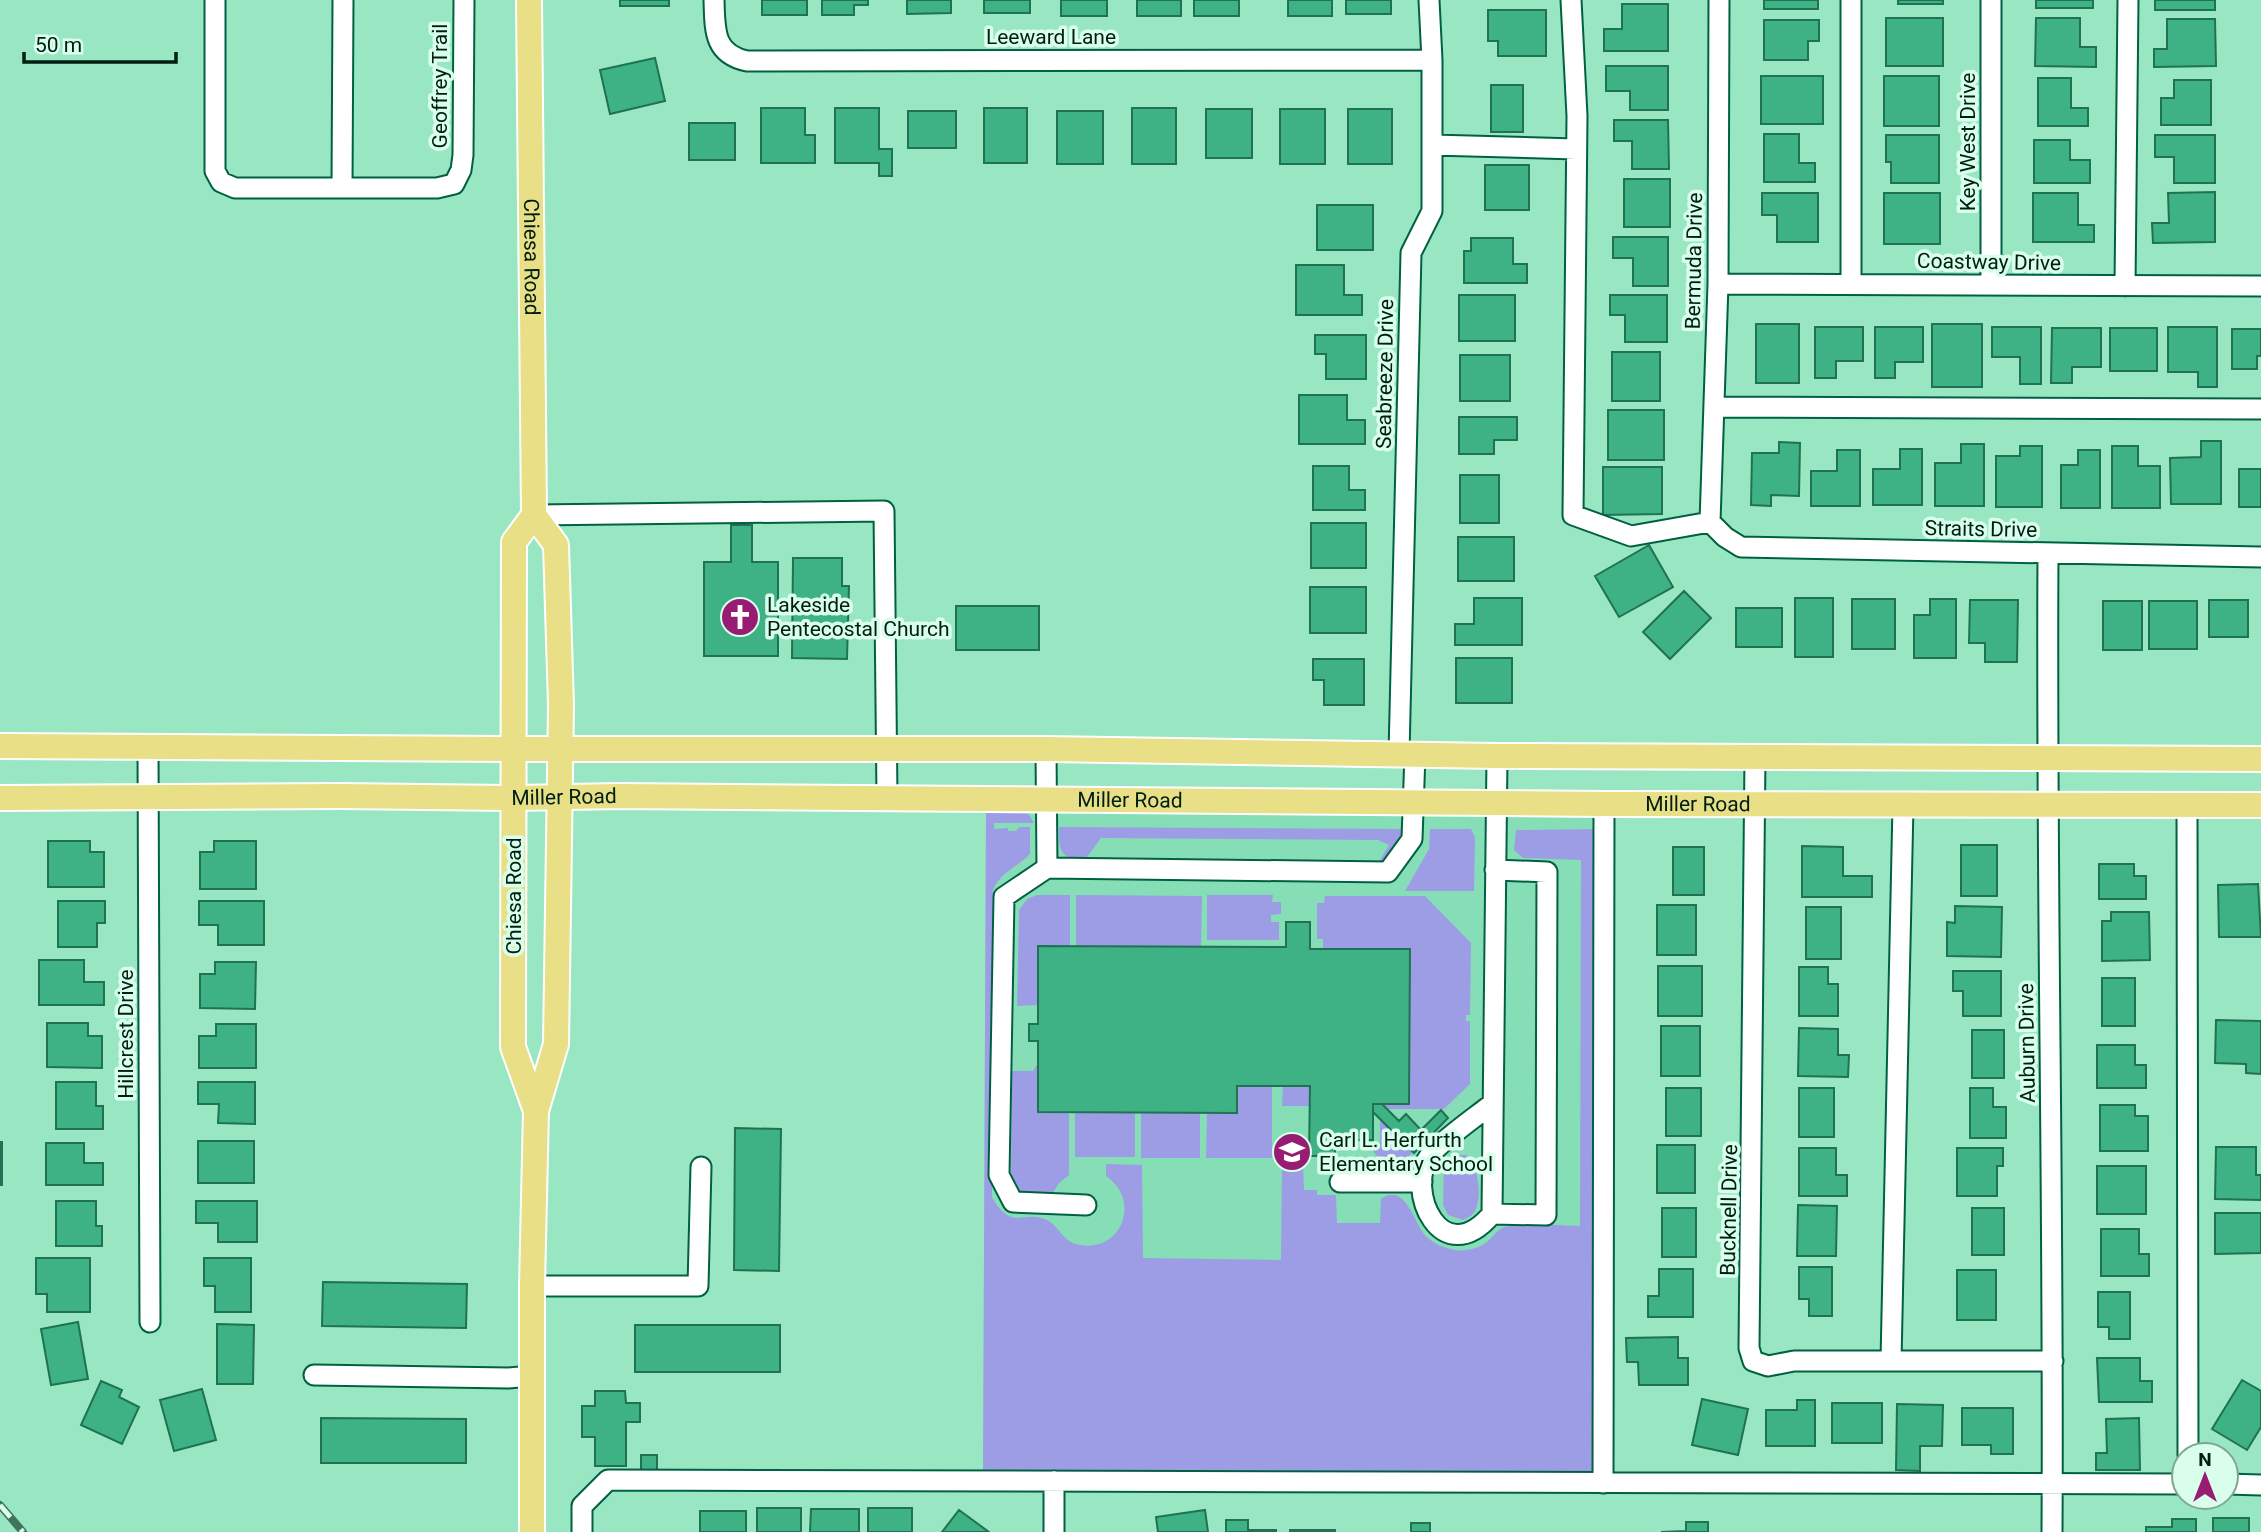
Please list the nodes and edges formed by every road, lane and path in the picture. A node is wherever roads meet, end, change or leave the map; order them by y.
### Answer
1 (215, 0) edge
2 (343, 0) edge
3 (464, 0) edge
4 (529, 0) edge
5 (715, 0) edge
6 (1429, 0) edge
7 (1571, 0) edge
8 (1719, 0) edge
9 (1851, 0) edge
10 (1991, 0) edge
11 (2128, 0) edge
12 (1432, 60) junction
13 (1432, 145) junction
14 (1576, 149) junction
15 (342, 188) junction
16 (1718, 284) junction
17 (1851, 284) junction
18 (1991, 284) junction
19 (2125, 286) junction
20 (2261, 286) edge
21 (1714, 407) junction
22 (2261, 409) edge
23 (534, 515) junction
24 (1710, 522) junction
25 (2048, 553) junction
26 (2261, 557) edge
27 (0, 746) edge
28 (148, 746) junction
29 (887, 748) junction
30 (559, 749) junction
31 (1046, 749) junction
32 (515, 750) junction
33 (1407, 754) junction
34 (1497, 756) junction
35 (1755, 756) junction
36 (2047, 758) junction
37 (2261, 759) edge
38 (148, 797) junction
39 (0, 798) edge
40 (514, 798) junction
41 (560, 798) junction
42 (887, 798) junction
43 (1046, 799) junction
44 (1413, 803) junction
45 (1496, 803) junction
46 (1604, 804) junction
47 (1755, 804) junction
48 (2048, 804) junction
49 (1903, 805) junction
50 (2187, 805) junction
51 (2261, 805) edge
52 (1047, 868) junction
53 (1495, 870) junction
54 (1493, 1103) junction
55 (536, 1111) junction
56 (701, 1167) dead end
57 (1340, 1182) dead end
58 (1422, 1182) junction
59 (1086, 1205) dead end
60 (1492, 1214) junction
61 (532, 1286) junction
62 (150, 1322) dead end
63 (1891, 1362) junction
64 (2053, 1362) junction
65 (314, 1375) dead end
66 (532, 1376) junction
67 (2188, 1441) edge
68 (1054, 1481) junction
69 (1603, 1483) junction
70 (2053, 1484) junction
71 (2170, 1484) edge
72 (2240, 1485) edge
73 (2261, 1485) edge
74 (532, 1532) edge
75 (582, 1532) edge
76 (1054, 1532) edge
77 (2052, 1532) edge

1 - 15 street
2 - 15 street
3 - 15 street, Geoffrey Trail
4 - 23 main road, Chiesa Road
5 - 12 street, Leeward Lane
6 - 12 street, Seabreeze Drive
7 - 14 street
8 - 16 street, Bermuda Drive
9 - 17 street
10 - 18 street, Key West Drive
11 - 19 street
12 - 13 street, Seabreeze Drive
13 - 14 street
13 - 33 street, Seabreeze Drive
14 - 24 street
16 - 17 street, Coastway Drive
16 - 21 street, Bermuda Drive
17 - 18 street, Coastway Drive
18 - 19 street, Coastway Drive
19 - 20 street, Coastway Drive
21 - 22 street
21 - 24 street, Bermuda Drive
23 - 29 street
23 - 30 main road, Chiesa Road
23 - 32 main road, Chiesa Road
24 - 25 street, Straits Drive
25 - 26 street, Straits Drive
25 - 36 street, Auburn Drive
27 - 28 main road
28 - 32 main road
28 - 38 street, Hillcrest Drive
29 - 30 main road
29 - 31 main road
29 - 42 street
30 - 32 main road
30 - 41 main road, Chiesa Road
31 - 33 main road
31 - 43 street
32 - 40 main road, Chiesa Road
33 - 34 main road
33 - 44 street, Seabreeze Drive
34 - 35 main road
34 - 45 street
35 - 36 main road
35 - 47 street, Bucknell Drive
36 - 37 main road
36 - 48 street, Auburn Drive
38 - 39 main road, Miller Road
38 - 40 main road, Miller Road
38 - 62 street, Hillcrest Drive
40 - 41 main road, Miller Road
40 - 55 main road, Chiesa Road
41 - 42 main road, Miller Road
41 - 55 main road, Chiesa Road
42 - 43 main road, Miller Road
43 - 44 main road, Miller Road
43 - 52 street
44 - 45 main road, Miller Road
44 - 52 street, Seabreeze Drive
45 - 46 main road, Miller Road
45 - 53 street
46 - 47 main road, Miller Road
46 - 69 street
47 - 49 main road, Miller Road
47 - 63 street, Bucknell Drive
48 - 49 main road, Miller Road
48 - 50 main road, Miller Road
48 - 64 street, Auburn Drive
49 - 63 street
50 - 51 main road, Miller Road
50 - 67 street
52 - 59 street
53 - 54 street
53 - 60 street
54 - 58 street
54 - 60 street
55 - 61 main road, Chiesa Road
56 - 61 street
57 - 58 street
58 - 60 street
61 - 66 main road, Chiesa Road
63 - 64 street, Bucknell Drive
64 - 70 street, Auburn Drive
65 - 66 street
66 - 74 main road, Chiesa Road
68 - 69 street
68 - 75 street
68 - 76 street
69 - 70 street
70 - 71 street
70 - 77 street, Auburn Drive
72 - 73 street

